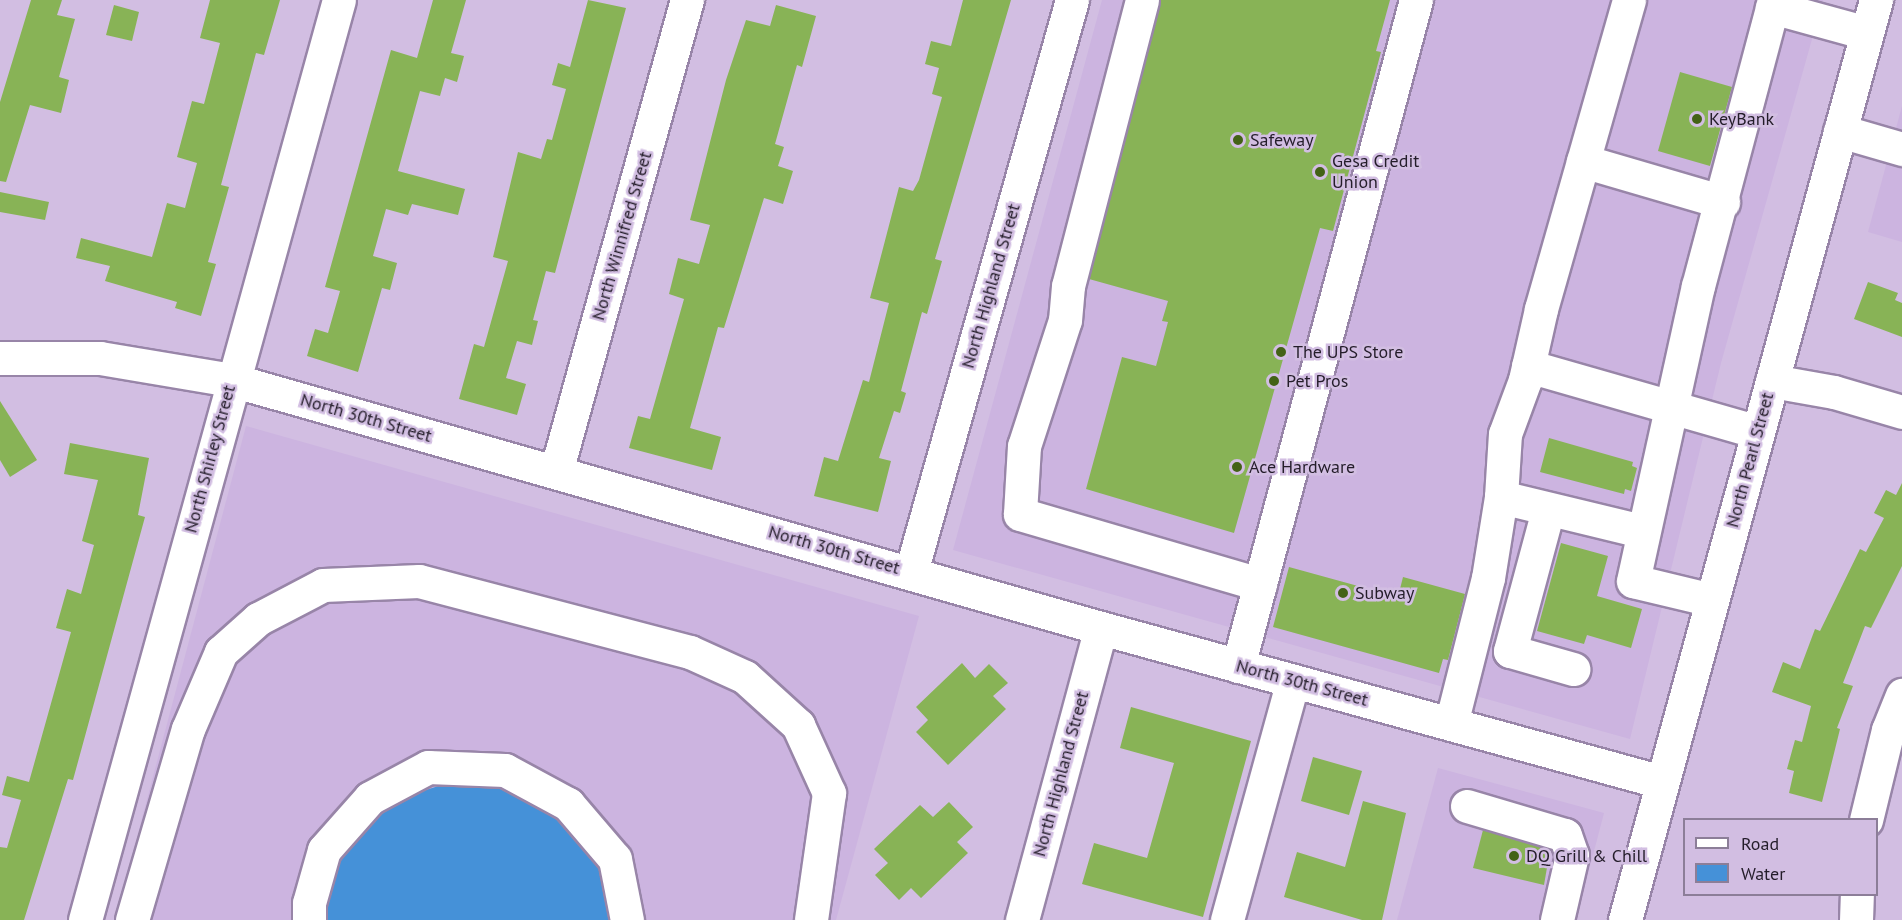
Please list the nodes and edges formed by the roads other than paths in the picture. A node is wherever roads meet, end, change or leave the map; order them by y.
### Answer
1 (339, 0) edge
2 (687, 0) edge
3 (1071, 0) edge
4 (1142, 0) edge
5 (1416, 0) edge
6 (1629, 0) edge
7 (1876, 0) edge
8 (1760, 4) edge
9 (1867, 33) junction
10 (1840, 131) junction
11 (1902, 148) edge
12 (1583, 161) junction
13 (1723, 202) junction
14 (0, 358) edge
15 (1528, 366) junction
16 (232, 380) junction
17 (1772, 381) junction
18 (1669, 407) junction
19 (1902, 412) edge
20 (1758, 432) junction
21 (556, 472) junction
22 (1501, 497) junction
23 (1548, 510) junction
24 (1642, 531) junction
25 (911, 572) junction
26 (1488, 578) junction
27 (1260, 584) junction
28 (1526, 591) junction
29 (1712, 600) junction
30 (1101, 628) junction
31 (1238, 666) junction
32 (1573, 669) dead end
33 (1293, 681) junction
34 (1902, 695) edge
35 (1451, 724) junction
36 (1662, 782) junction
37 (1467, 806) dead end
38 (1866, 818) edge
39 (1857, 896) edge
40 (85, 920) edge
41 (132, 920) edge
42 (309, 920) edge
43 (627, 920) edge
44 (810, 920) edge
45 (1022, 920) edge
46 (1227, 920) edge
47 (1557, 920) edge
48 (1625, 920) edge
49 (1856, 920) edge

1 - 16 main road, North Shirley Street
2 - 21 main road, North Winnifred Street
3 - 25 main road, North Highland Street
4 - 27 main road
5 - 27 main road
6 - 12 main road
7 - 9 main road, North Pearl Street
8 - 9 main road
8 - 13 main road
9 - 10 main road, North Pearl Street
10 - 11 main road
10 - 17 main road, North Pearl Street
12 - 13 main road
12 - 15 main road
13 - 18 main road
14 - 16 main road, North 30th Street
15 - 18 main road
15 - 22 main road
16 - 21 main road, North 30th Street
16 - 40 main road, North Shirley Street
17 - 19 main road
17 - 20 main road, North Pearl Street
18 - 20 main road
18 - 24 main road
20 - 29 main road, North Pearl Street
21 - 25 main road, North 30th Street
22 - 23 main road
22 - 26 main road
23 - 24 main road
23 - 28 main road
24 - 29 main road
25 - 30 main road, North 30th Street
26 - 28 main road
26 - 35 main road
27 - 31 main road
28 - 32 main road
29 - 36 main road, North Pearl Street
30 - 31 main road, North 30th Street
30 - 45 main road, North Highland Street
31 - 33 main road, North 30th Street
33 - 35 main road, North 30th Street
33 - 46 main road
34 - 38 main road
35 - 36 main road, North 30th Street
36 - 48 main road, North Pearl Street
37 - 47 main road
39 - 49 main road
41 - 44 main road
42 - 43 main road

